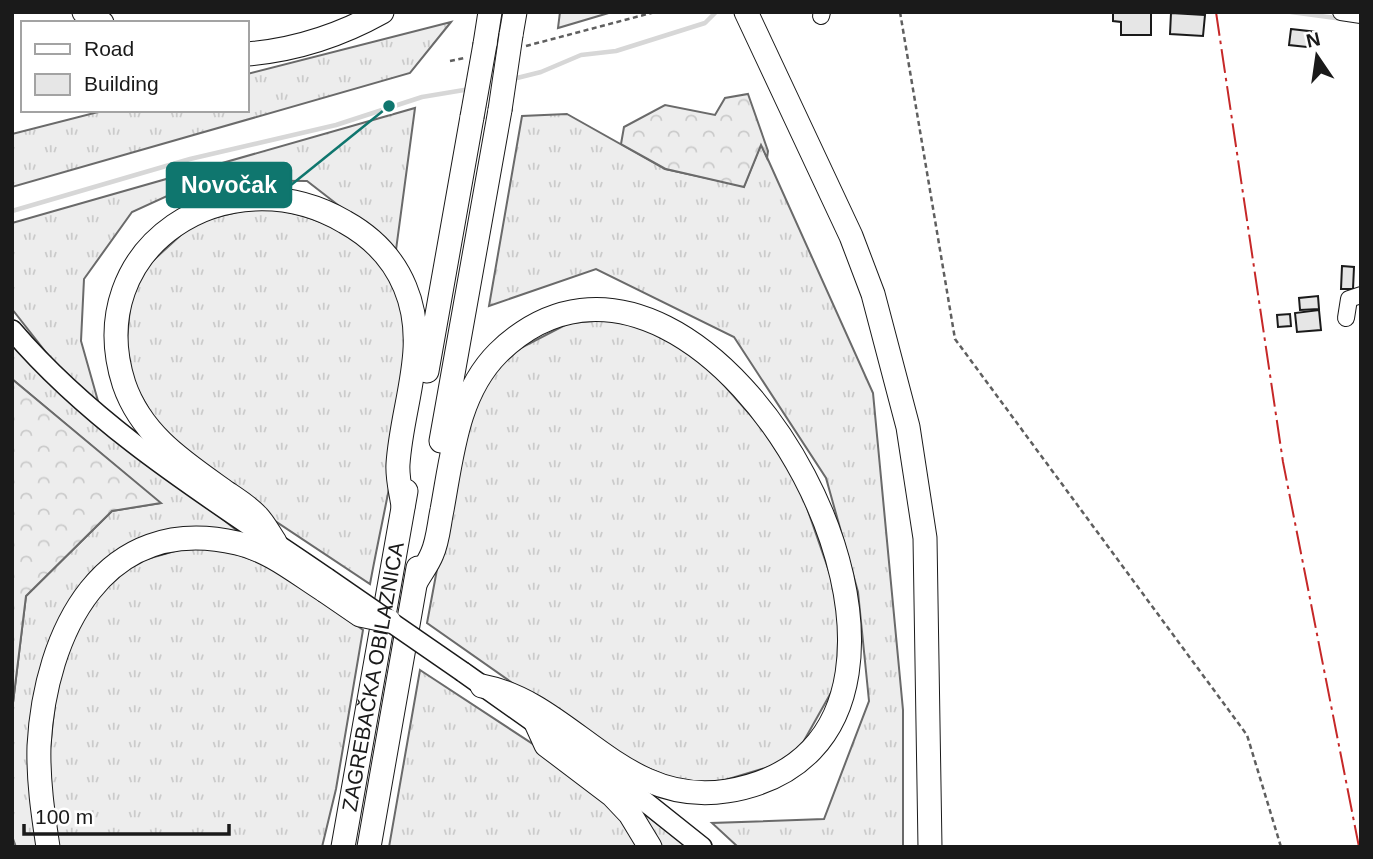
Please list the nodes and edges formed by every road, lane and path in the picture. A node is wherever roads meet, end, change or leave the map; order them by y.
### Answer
1 (382, 12) edge
2 (491, 12) edge
3 (515, 12) edge
4 (655, 12) edge
5 (900, 12) edge
6 (1341, 12) edge
7 (1361, 15) edge
8 (749, 19) edge
9 (513, 42) junction
10 (481, 50) junction
11 (248, 54) edge
12 (450, 61) dead end
13 (1361, 295) edge
14 (1346, 317) dead end
15 (12, 330) edge
16 (403, 506) junction
17 (275, 542) junction
18 (416, 582) junction
19 (326, 585) junction
20 (389, 621) joint
21 (482, 686) junction
22 (368, 708) junction
23 (536, 723) junction
24 (390, 726) junction
25 (48, 847) edge
26 (330, 847) edge
27 (343, 847) edge
28 (369, 847) edge
29 (382, 847) edge
30 (650, 847) edge
31 (702, 847) edge
32 (930, 847) edge
33 (1280, 847) edge

1 - 11 highway
2 - 10 highway, ZAGREBAČKA OBILAZNICA
3 - 9 highway, ZAGREBAČKA OBILAZNICA
4 - 9 path
5 - 33 path
6 - 7 street
8 - 32 highway
9 - 18 highway, ZAGREBAČKA OBILAZNICA, bridge
10 - 12 path
10 - 16 highway, ZAGREBAČKA OBILAZNICA, bridge
13 - 14 street
15 - 17 main road
16 - 17 highway
16 - 22 highway, ZAGREBAČKA OBILAZNICA
17 - 19 main road
18 - 21 highway
18 - 24 highway, ZAGREBAČKA OBILAZNICA
19 - 20 highway, bridge
19 - 25 highway
20 - 21 main road, bridge
21 - 23 main road
22 - 26 highway
22 - 27 highway, ZAGREBAČKA OBILAZNICA
23 - 30 highway
23 - 31 main road
24 - 28 highway, ZAGREBAČKA OBILAZNICA
24 - 29 highway

